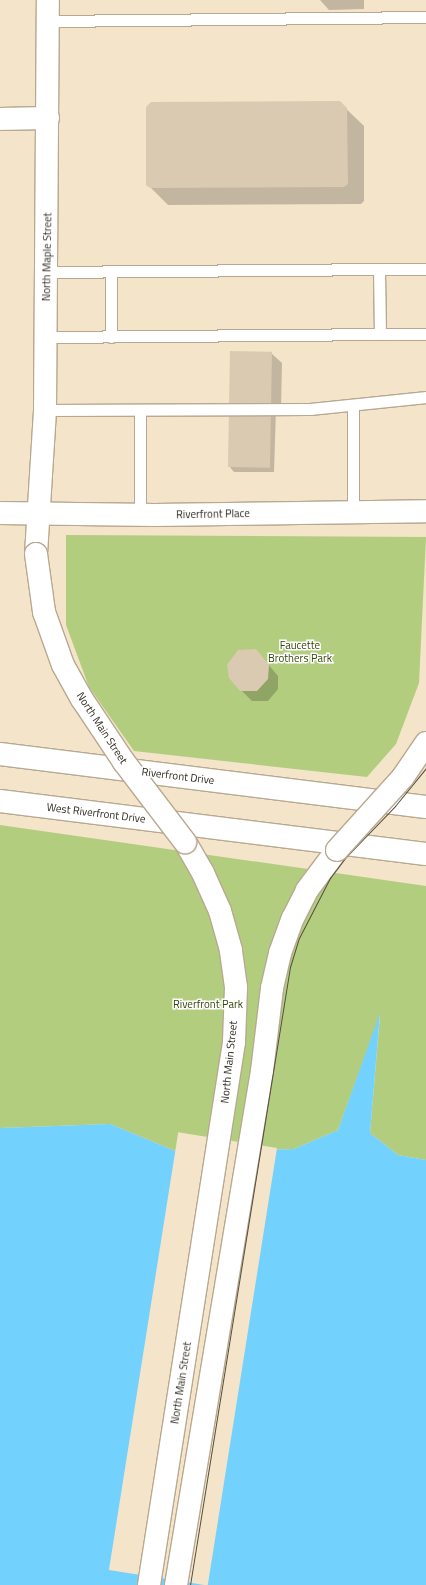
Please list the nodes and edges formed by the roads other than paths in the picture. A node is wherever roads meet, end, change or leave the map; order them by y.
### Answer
1 (48, 10) edge
2 (426, 17) edge
3 (48, 118) junction
4 (0, 119) edge
5 (426, 269) edge
6 (380, 270) junction
7 (46, 272) junction
8 (111, 272) junction
9 (380, 334) junction
10 (426, 334) edge
11 (46, 337) junction
12 (111, 337) junction
13 (426, 396) edge
14 (353, 405) junction
15 (45, 410) junction
16 (140, 410) junction
17 (426, 511) edge
18 (0, 513) edge
19 (353, 513) junction
20 (38, 514) junction
21 (140, 515) junction
22 (426, 743) edge
23 (0, 754) edge
24 (0, 801) edge
25 (426, 807) edge
26 (426, 854) edge
27 (149, 1585) edge
28 (176, 1585) edge

1 - 2 lane
1 - 3 main road, North Maple Street
3 - 4 main road
3 - 7 main road, North Maple Street
5 - 6 lane
6 - 8 lane
6 - 9 lane
7 - 8 lane
7 - 11 main road, North Maple Street
8 - 12 lane
9 - 10 lane
9 - 12 lane
11 - 12 lane
11 - 15 main road, North Maple Street
13 - 14 lane
14 - 16 lane
14 - 19 lane
15 - 16 lane
15 - 20 main road, North Maple Street
16 - 21 lane
17 - 19 main road, Riverfront Place
18 - 20 main road, Riverfront Place
19 - 21 main road, Riverfront Place
20 - 21 main road, Riverfront Place
20 - 27 main road, North Main Street, bridge
22 - 28 main road, bridge
23 - 25 main road, Riverfront Drive
24 - 26 main road, West Riverfront Drive

